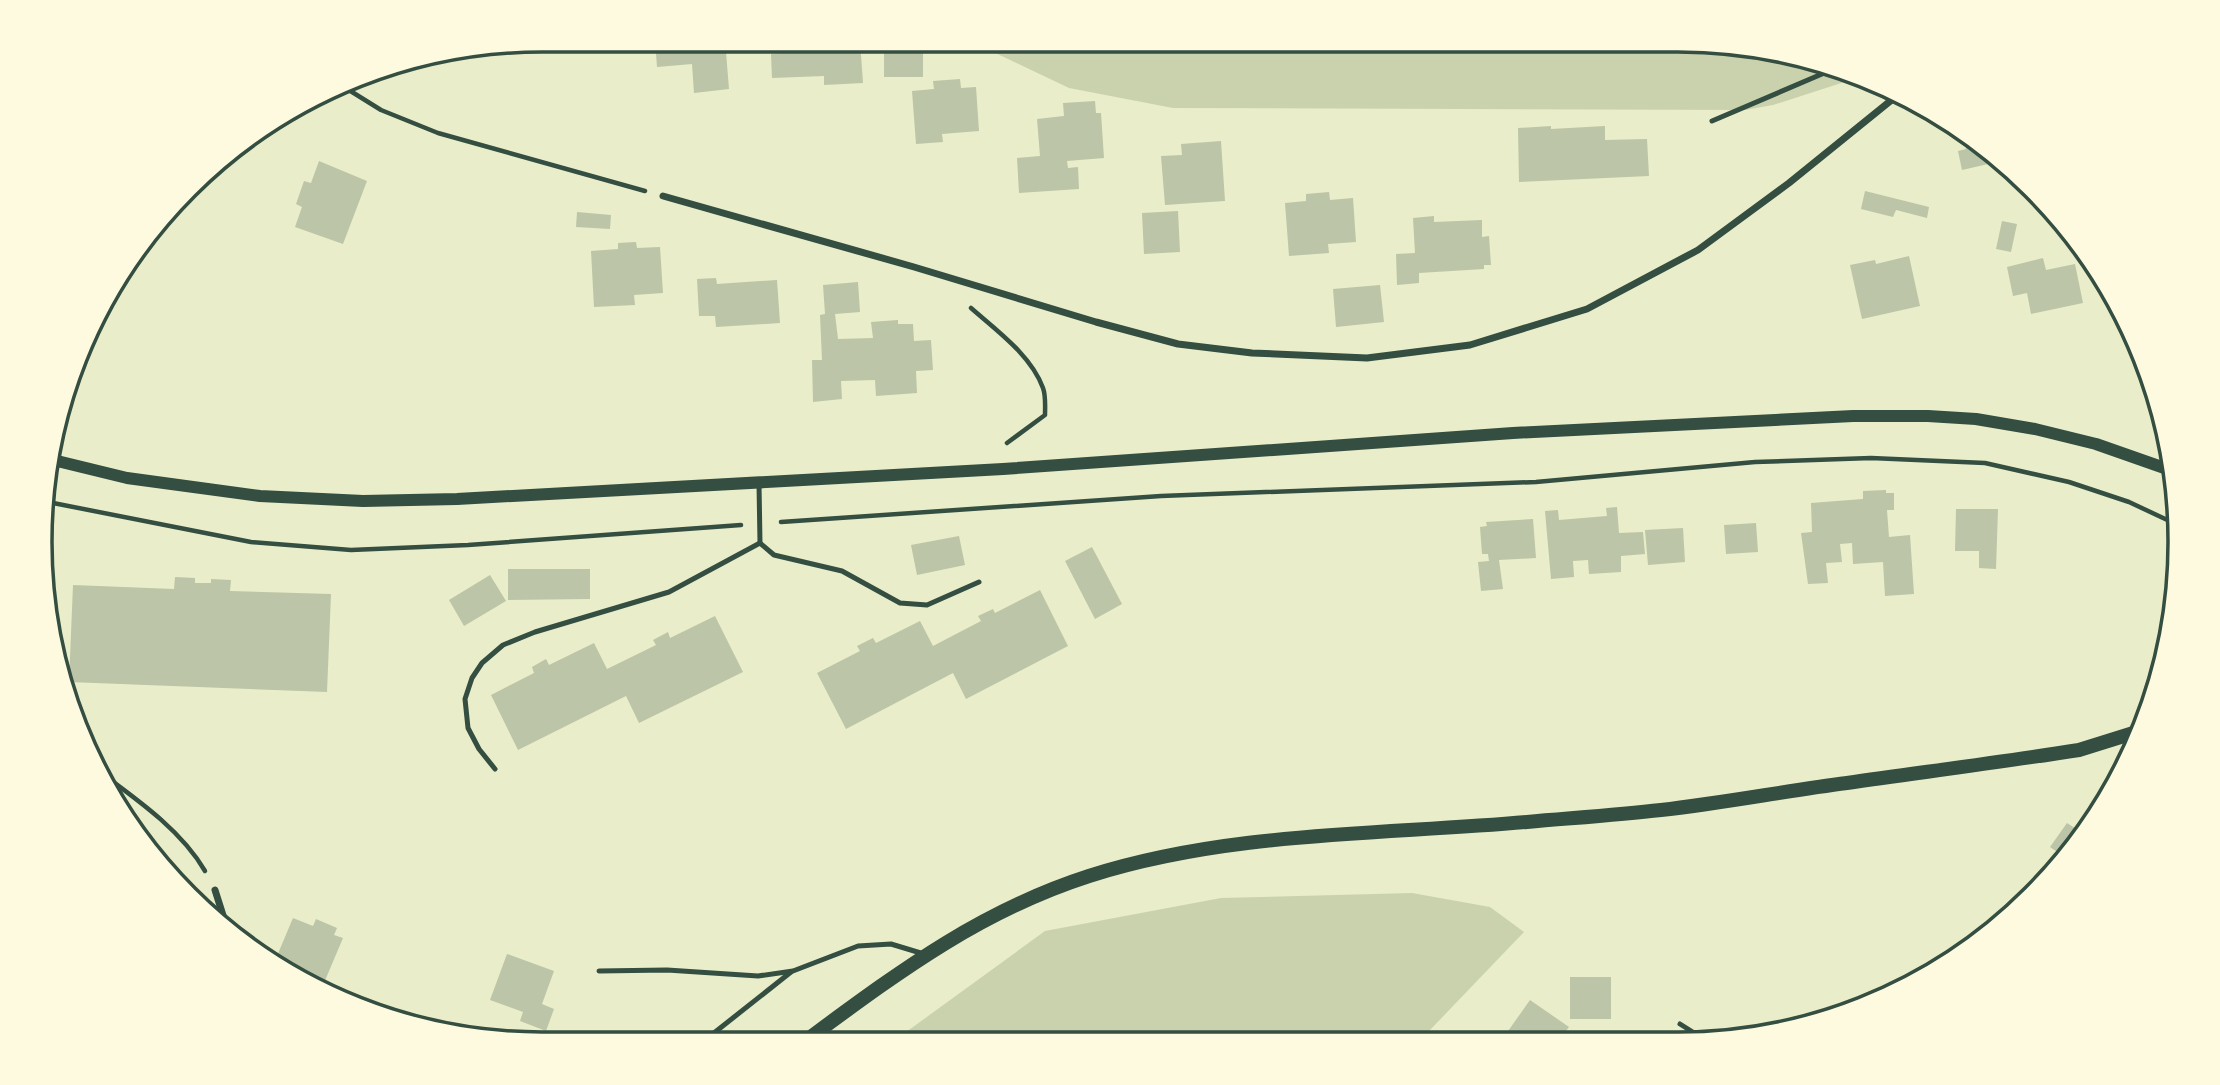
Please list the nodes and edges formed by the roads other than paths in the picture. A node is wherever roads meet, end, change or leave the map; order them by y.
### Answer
1 (1821, 74) edge
2 (1890, 101) edge
3 (1712, 121) dead end
4 (663, 196) road end
5 (60, 461) edge
6 (2161, 467) edge
7 (759, 484) junction
8 (760, 543) junction
9 (979, 582) dead end
10 (2128, 735) edge
11 (495, 769) dead end
12 (215, 890) road end
13 (223, 914) edge
14 (924, 954) junction
15 (599, 971) dead end
16 (793, 971) junction
17 (1680, 1024) dead end
18 (715, 1032) edge
19 (818, 1032) edge
20 (1692, 1032) edge

1 - 3 lane
2 - 4 street
5 - 7 street
6 - 7 street
7 - 8 lane
8 - 9 lane
8 - 11 lane
10 - 14 main road
12 - 13 street
14 - 16 lane
14 - 19 main road
15 - 16 lane
16 - 18 lane
17 - 20 lane

